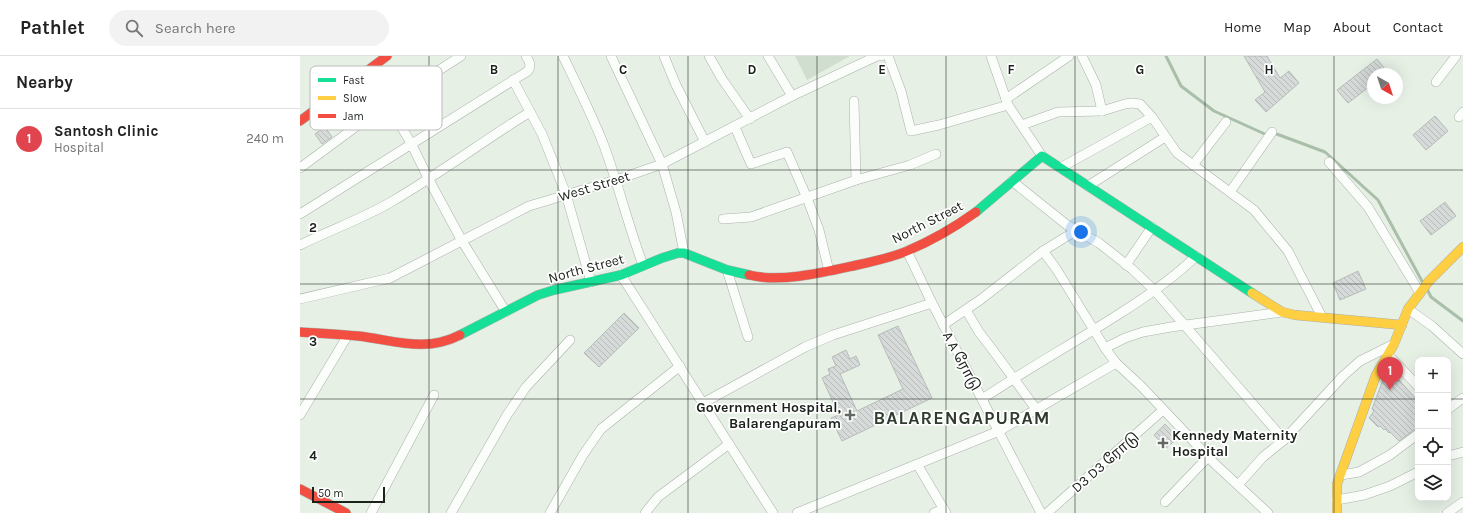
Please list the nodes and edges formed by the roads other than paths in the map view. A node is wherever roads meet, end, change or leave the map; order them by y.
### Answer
1 (387, 56) edge
2 (461, 56) edge
3 (526, 56) edge
4 (563, 56) edge
5 (611, 56) edge
6 (664, 56) edge
7 (709, 56) edge
8 (768, 56) edge
9 (881, 56) edge
10 (888, 56) edge
11 (991, 56) edge
12 (1069, 56) edge
13 (1082, 56) edge
14 (1456, 56) edge
15 (373, 66) edge
16 (442, 68) edge
17 (513, 80) junction
18 (1436, 82) dead end
19 (792, 96) junction
20 (854, 101) dead end
21 (1007, 102) junction
22 (1102, 111) junction
23 (530, 112) junction
24 (310, 113) edge
25 (1152, 117) junction
26 (750, 118) junction
27 (300, 121) edge
28 (1226, 122) dead end
29 (442, 124) edge
30 (1022, 125) junction
31 (734, 126) junction
32 (351, 130) edge
33 (404, 130) edge
34 (433, 130) edge
35 (1272, 132) dead end
36 (1165, 137) junction
37 (705, 142) junction
38 (412, 143) junction
39 (936, 154) dead end
40 (1042, 156) junction
41 (1329, 162) dead end
42 (662, 164) junction
43 (1193, 165) junction
44 (300, 168) edge
45 (1060, 168) junction
46 (429, 180) junction
47 (616, 180) junction
48 (856, 180) junction
49 (1012, 181) junction
50 (1088, 186) junction
51 (1230, 192) junction
52 (566, 194) junction
53 (807, 198) junction
54 (300, 214) edge
55 (723, 219) dead end
56 (1152, 227) junction
57 (1077, 230) junction
58 (462, 241) junction
59 (300, 245) edge
60 (1463, 247) edge
61 (907, 251) junction
62 (1043, 251) junction
63 (684, 253) junction
64 (1196, 256) junction
65 (644, 265) junction
66 (1126, 265) junction
67 (727, 270) junction
68 (829, 271) junction
69 (622, 275) junction
70 (591, 282) junction
71 (1155, 290) junction
72 (1420, 293) junction
73 (300, 299) edge
74 (932, 303) junction
75 (1408, 309) junction
76 (966, 310) junction
77 (506, 312) junction
78 (1282, 312) junction
79 (1322, 317) junction
80 (943, 325) junction
81 (1186, 325) junction
82 (1402, 325) junction
83 (1094, 330) junction
84 (300, 332) edge
85 (348, 335) junction
86 (748, 337) dead end
87 (570, 340) dead end
88 (1394, 344) junction
89 (1105, 348) junction
90 (1388, 354) junction
91 (1463, 354) edge
92 (1116, 363) junction
93 (680, 366) junction
94 (1013, 378) junction
95 (1415, 383) edge
96 (434, 395) dead end
97 (1463, 398) edge
98 (982, 399) junction
99 (703, 403) junction
100 (1451, 408) edge
101 (1036, 409) junction
102 (1164, 410) junction
103 (300, 415) edge
104 (998, 431) junction
105 (1415, 436) edge
106 (1284, 440) junction
107 (728, 444) junction
108 (1463, 452) edge
109 (1451, 455) edge
110 (1208, 458) junction
111 (917, 464) junction
112 (1341, 474) junction
113 (1415, 474) edge
114 (1238, 485) junction
115 (300, 489) edge
116 (1337, 500) junction
117 (1165, 502) dead end
118 (1463, 502) edge
119 (945, 511) edge
120 (346, 513) edge
121 (372, 513) edge
122 (451, 513) edge
123 (550, 513) edge
124 (645, 513) edge
125 (773, 513) edge
126 (797, 513) edge
127 (934, 513) edge
128 (1041, 513) edge
129 (1047, 513) edge
130 (1268, 513) edge
131 (1337, 513) edge
132 (1447, 513) edge

1 - 15 street
2 - 16 street
3 - 17 street
4 - 47 street
5 - 42 street
6 - 37 street
7 - 26 street
8 - 19 street
9 - 19 street, West Street
10 - 21 street
11 - 21 street
12 - 21 street
13 - 22 street
14 - 18 street
17 - 23 street
17 - 29 street
19 - 26 street, West Street
20 - 48 street
21 - 30 street
22 - 25 street
22 - 30 street
23 - 46 street
23 - 52 street
24 - 27 street
25 - 36 street
25 - 45 street
26 - 31 street, West Street
28 - 43 street
30 - 40 street
31 - 37 street, West Street
31 - 53 street
32 - 44 street
33 - 38 street
34 - 38 street
35 - 51 street
36 - 43 street
36 - 50 street
37 - 42 street, West Street
38 - 46 street
38 - 54 street
39 - 48 street
40 - 45 street
40 - 49 street, North Street
41 - 72 street
42 - 47 street, West Street
42 - 63 street
43 - 51 street
45 - 50 street
46 - 58 street
46 - 59 street
47 - 52 street, West Street
47 - 65 street
48 - 53 street
49 - 57 street
49 - 61 street, North Street
50 - 56 street
51 - 79 street
52 - 58 street, West Street
52 - 70 street
53 - 55 street
53 - 68 street
56 - 64 street
56 - 66 street
57 - 62 street
57 - 66 street
58 - 73 street, West Street
58 - 77 street
60 - 72 street
61 - 68 street, North Street
61 - 74 street, A A ரோடு
62 - 76 street
62 - 83 street
63 - 65 street, North Street
63 - 67 street, North Street
64 - 71 street
64 - 78 street
65 - 69 street, North Street
66 - 71 street
67 - 68 street, North Street
67 - 86 street
69 - 70 street, North Street
69 - 93 street
70 - 77 street, North Street
71 - 81 street
71 - 83 street
72 - 75 street
74 - 80 street, A A ரோடு
74 - 99 street
75 - 82 street
75 - 91 street
76 - 80 street
76 - 94 street
77 - 85 street, North Street
78 - 79 street
78 - 81 street
79 - 82 street
80 - 98 street, A A ரோடு
81 - 89 street
81 - 106 street
82 - 88 street
83 - 89 street
83 - 94 street
84 - 85 street, North Street
85 - 103 street
87 - 122 street
88 - 90 street
88 - 106 street
89 - 92 street
90 - 95 street
90 - 112 street
92 - 101 street
92 - 102 street
93 - 99 street
93 - 123 street
94 - 98 street
94 - 101 street
96 - 121 street
97 - 100 street
98 - 104 street, A A ரோடு
99 - 107 street
101 - 104 street
102 - 110 street
102 - 129 street, D3 D3 ரோடு
104 - 111 street
104 - 128 street, A A ரோடு
105 - 112 street
106 - 114 street
107 - 124 street
107 - 125 street
108 - 109 street
110 - 114 street
110 - 117 street
111 - 119 street
111 - 126 street
112 - 116 street
113 - 116 street
114 - 130 street
115 - 120 street
116 - 131 street
118 - 132 street
119 - 127 street

